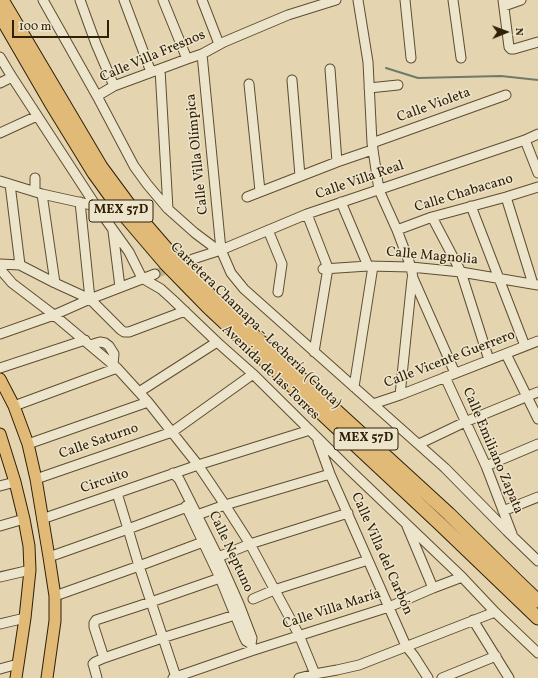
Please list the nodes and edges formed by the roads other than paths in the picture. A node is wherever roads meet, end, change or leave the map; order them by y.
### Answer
1 (2, 0) edge
2 (43, 0) edge
3 (80, 0) edge
4 (124, 0) edge
5 (163, 0) edge
6 (202, 0) edge
7 (336, 0) edge
8 (358, 0) edge
9 (405, 0) edge
10 (453, 0) edge
11 (521, 0) edge
12 (503, 3) edge
13 (0, 15) edge
14 (538, 42) edge
15 (219, 44) junction
16 (202, 54) junction
17 (0, 57) edge
18 (411, 58) dead end
19 (461, 58) dead end
20 (187, 59) junction
21 (330, 69) dead end
22 (155, 71) junction
23 (12, 77) junction
24 (292, 80) dead end
25 (0, 83) edge
26 (249, 84) dead end
27 (398, 85) dead end
28 (114, 86) junction
29 (369, 88) junction
30 (506, 95) dead end
31 (97, 96) junction
32 (37, 116) junction
33 (0, 133) edge
34 (538, 134) edge
35 (525, 140) junction
36 (372, 147) junction
37 (337, 162) junction
38 (538, 173) edge
39 (300, 176) junction
40 (35, 178) dead end
41 (0, 181) edge
42 (10, 184) junction
43 (538, 187) edge
44 (379, 190) junction
45 (260, 191) junction
46 (39, 193) junction
47 (247, 197) dead end
48 (506, 197) junction
49 (80, 202) junction
50 (341, 202) junction
51 (96, 206) junction
52 (471, 206) junction
53 (168, 209) junction
54 (307, 214) junction
55 (432, 217) junction
56 (112, 230) junction
57 (268, 230) junction
58 (397, 230) junction
59 (219, 251) junction
60 (193, 258) tunnel mouth
61 (0, 264) edge
62 (20, 265) junction
63 (371, 266) junction
64 (411, 267) junction
65 (0, 269) edge
66 (326, 269) junction
67 (461, 272) junction
68 (154, 274) tunnel mouth
69 (142, 278) junction
70 (413, 278) junction
71 (499, 279) junction
72 (54, 283) junction
73 (536, 284) edge
74 (120, 287) junction
75 (278, 292) dead end
76 (90, 299) junction
77 (185, 311) junction
78 (54, 315) junction
79 (0, 334) edge
80 (538, 341) edge
81 (217, 342) junction
82 (88, 343) junction
83 (525, 346) junction
84 (314, 352) junction
85 (506, 354) junction
86 (490, 360) junction
87 (1, 366) edge
88 (115, 366) junction
89 (455, 373) junction
90 (253, 374) junction
91 (445, 377) junction
92 (0, 379) edge
93 (354, 387) junction
94 (139, 392) junction
95 (538, 392) edge
96 (400, 395) junction
97 (527, 396) junction
98 (148, 402) junction
99 (373, 404) junction
100 (14, 406) junction
101 (538, 419) edge
102 (465, 422) junction
103 (172, 432) junction
104 (313, 433) junction
105 (0, 436) edge
106 (28, 444) junction
107 (419, 444) junction
108 (538, 444) edge
109 (198, 465) junction
110 (486, 466) junction
111 (175, 474) junction
112 (330, 474) junction
113 (36, 479) junction
114 (14, 482) junction
115 (0, 486) edge
116 (117, 493) junction
117 (538, 497) edge
118 (225, 505) junction
119 (187, 507) junction
120 (503, 512) junction
121 (348, 513) junction
122 (197, 515) junction
123 (24, 519) junction
124 (42, 519) junction
125 (406, 523) junction
126 (0, 526) edge
127 (128, 529) junction
128 (513, 537) junction
129 (203, 542) junction
130 (250, 544) junction
131 (538, 549) edge
132 (529, 553) junction
133 (49, 557) junction
134 (218, 557) junction
135 (368, 560) junction
136 (538, 561) edge
137 (138, 566) junction
138 (30, 570) junction
139 (0, 577) edge
140 (462, 577) junction
141 (220, 578) junction
142 (433, 588) junction
143 (274, 590) junction
144 (55, 596) junction
145 (253, 599) dead end
146 (538, 600) edge
147 (150, 602) junction
148 (389, 607) junction
149 (495, 612) junction
150 (235, 615) junction
151 (25, 618) junction
152 (538, 618) edge
153 (473, 620) junction
154 (0, 624) edge
155 (299, 635) junction
156 (162, 638) junction
157 (406, 646) junction
158 (252, 647) junction
159 (538, 653) edge
160 (496, 656) junction
161 (104, 658) junction
162 (18, 664) junction
163 (0, 669) edge
164 (315, 674) junction
165 (16, 678) edge
166 (47, 678) edge
167 (97, 678) edge
168 (175, 678) edge
169 (299, 678) edge
170 (428, 678) edge
171 (442, 678) edge
172 (509, 678) edge

1 - 146 highway, Carretera Chamapa - Lechería (Cuota) / MEX 57D
2 - 31 street
3 - 28 street
4 - 22 street
5 - 20 street
6 - 15 street
7 - 15 street, Calle Villa Fresnos
8 - 29 street
9 - 18 street
10 - 19 street
11 - 12 street
12 - 14 street
13 - 152 highway, Carretera Chamapa - Lechería (Cuota) / MEX 57D
15 - 16 street, Calle Villa Fresnos
16 - 20 street, Calle Villa Fresnos
16 - 59 street, Calle Villa Olímpica
17 - 23 street
20 - 22 street, Calle Villa Fresnos
21 - 37 street
22 - 28 street, Calle Villa Fresnos
22 - 53 street
23 - 25 street
23 - 32 street
24 - 39 street
26 - 45 street
27 - 29 street
28 - 31 street, Calle Villa Fresnos
29 - 36 street
30 - 36 street, Calle Violeta
31 - 53 street
32 - 33 street
32 - 51 street
34 - 35 street, Calle Villa Real
35 - 38 street
35 - 44 street, Calle Villa Real
36 - 37 street, Calle Violeta
36 - 44 street
37 - 39 street, Calle Violeta
39 - 45 street, Calle Violeta
40 - 46 street
41 - 42 street
42 - 46 street
42 - 62 street
43 - 48 street, Calle Chabacano
44 - 50 street, Calle Villa Real
44 - 58 street
45 - 47 street, Calle Violeta
46 - 49 street
46 - 72 street
48 - 52 street, Calle Chabacano
48 - 73 street
49 - 51 street
49 - 76 street
50 - 54 street, Calle Villa Real
50 - 63 street
51 - 56 street
52 - 55 street, Calle Chabacano
52 - 71 street
53 - 59 street
54 - 57 street, Calle Villa Real
54 - 66 street
55 - 58 street, Calle Chabacano
55 - 67 street
56 - 69 street
56 - 74 street
57 - 59 street, Calle Villa Real
57 - 75 street
58 - 64 street
59 - 60 street, Calle Villa Real
59 - 84 street
61 - 62 street
62 - 72 street
63 - 64 street, Calle Magnolia
63 - 66 street, Calle Magnolia
63 - 93 street
64 - 67 street, Calle Magnolia
64 - 70 street
65 - 78 street
66 - 84 street
67 - 71 street, Calle Magnolia
67 - 86 street
68 - 69 street
69 - 74 street
69 - 77 street, Avenida de las Torres
70 - 89 street
70 - 96 street
71 - 73 street, Calle Magnolia
71 - 83 street
72 - 76 street
74 - 76 street
76 - 77 street
76 - 78 street
77 - 81 street, Avenida de las Torres
78 - 79 street
78 - 82 street
80 - 83 street, Calle Vicente Guerrero
81 - 90 street, Avenida de las Torres
81 - 94 street
82 - 87 street
82 - 88 street
83 - 85 street, Calle Vicente Guerrero
84 - 93 street
85 - 86 street, Calle Vicente Guerrero
85 - 97 street
86 - 89 street, Calle Vicente Guerrero
88 - 94 street
88 - 100 street
89 - 91 street, Calle Vicente Guerrero
90 - 103 street, Calle Saturno
90 - 104 street, Avenida de las Torres
91 - 96 street, Calle Vicente Guerrero
91 - 102 street, Calle Emiliano Zapata
92 - 100 main road
93 - 99 street
94 - 98 street
95 - 97 street
96 - 99 street, Calle Vicente Guerrero
97 - 101 street
97 - 102 street
98 - 103 street
98 - 106 street
99 - 107 street
100 - 106 main road
102 - 107 street
102 - 110 street, Calle Emiliano Zapata
103 - 109 street
103 - 113 street, Calle Saturno
104 - 109 street, Circuito
104 - 112 street, Calle Villa del Carbón
104 - 125 street, Avenida de las Torres
105 - 114 main road
106 - 113 main road
107 - 128 street
108 - 110 street
109 - 111 street, Circuito
109 - 118 street
110 - 120 street, Calle Emiliano Zapata
111 - 116 street, Circuito
111 - 119 street, Calle Neptuno
111 - 122 street, Calle Neptuno
112 - 118 street
112 - 121 street, Calle Villa del Carbón
113 - 124 main road
114 - 115 street
114 - 123 main road
116 - 124 street, Circuito
116 - 127 street
117 - 120 street
118 - 122 street
118 - 130 street
119 - 127 street
119 - 129 street, Calle Neptuno
120 - 128 street, Calle Emiliano Zapata
121 - 130 street
121 - 135 street, Calle Villa del Carbón
122 - 134 street, Calle Neptuno
123 - 126 street
123 - 138 main road
124 - 133 main road
125 - 140 street, Avenida de las Torres
125 - 142 street
127 - 133 street
127 - 137 street
128 - 132 street
129 - 137 street
129 - 141 street, Calle Neptuno
130 - 134 street
130 - 143 street
131 - 132 street
132 - 136 street
133 - 144 main road
134 - 158 street, Calle Neptuno
135 - 143 street
135 - 148 street, Calle Villa del Carbón
137 - 144 street
137 - 147 street
138 - 139 street
138 - 151 main road
140 - 142 street, Calle Villa María
140 - 149 street, Avenida de las Torres
141 - 147 street
141 - 150 street, Calle Neptuno
142 - 148 street, Calle Villa María
143 - 145 street
143 - 155 street
144 - 166 main road
147 - 156 street
147 - 161 street
148 - 155 street, Calle Villa María
148 - 157 street, Calle Villa del Carbón
149 - 153 street
149 - 159 street, Avenida de las Torres
150 - 156 street
150 - 158 street, Calle Neptuno
151 - 154 street
151 - 162 main road
153 - 157 street
153 - 160 street
155 - 158 street, Calle Villa María
155 - 164 street
156 - 161 street
156 - 168 street
157 - 164 street
157 - 170 street, Calle Villa del Carbón
158 - 168 street, Calle Villa María
160 - 171 street
160 - 172 street
161 - 167 street
162 - 163 street
162 - 165 main road
164 - 169 street

